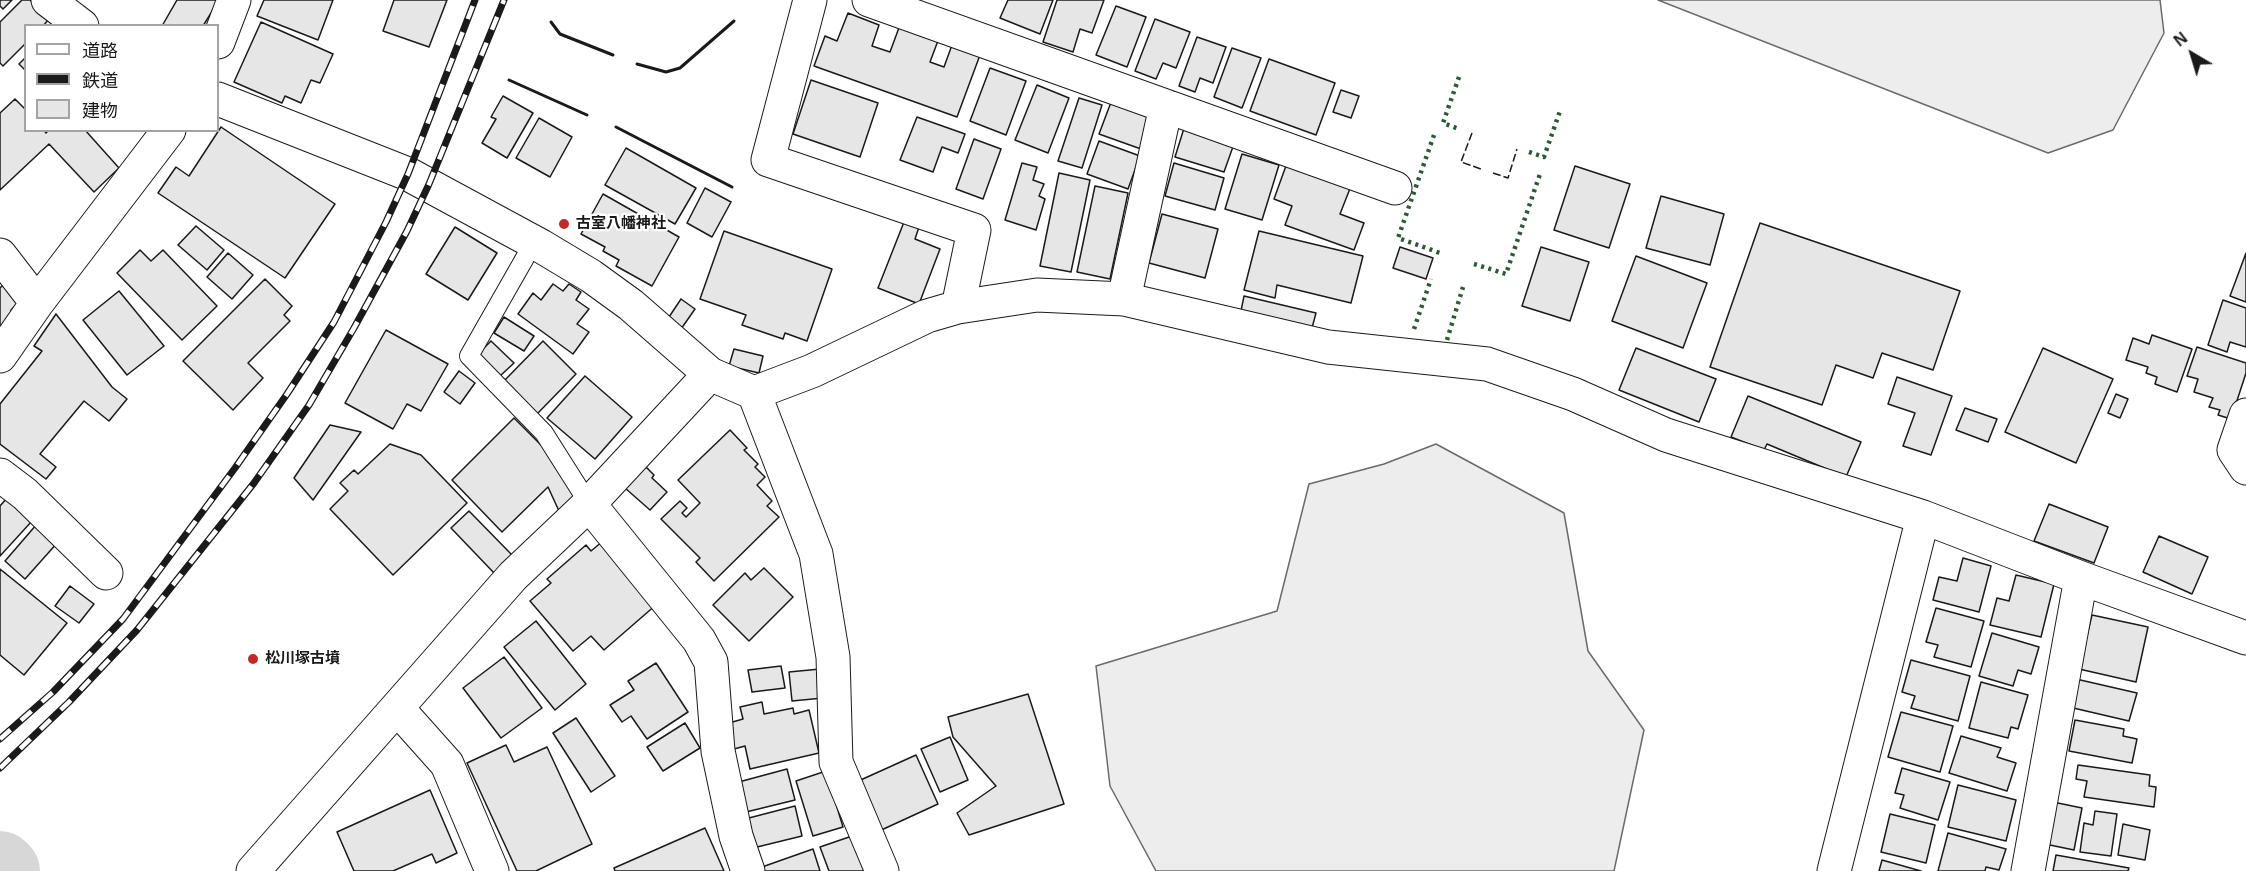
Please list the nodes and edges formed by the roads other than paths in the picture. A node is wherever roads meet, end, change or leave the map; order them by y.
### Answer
1 (48, 0) edge
2 (234, 0) edge
3 (810, 0) edge
4 (869, 0) edge
5 (79, 24) edge
6 (219, 39) edge
7 (219, 99) edge
8 (1166, 106) junction
9 (167, 132) edge
10 (1395, 188) dead end
11 (534, 242) junction
12 (0, 255) edge
13 (1124, 299) junction
14 (37, 303) junction
15 (958, 308) junction
16 (0, 356) edge
17 (710, 374) junction
18 (754, 393) junction
19 (2246, 415) edge
20 (2246, 468) edge
21 (0, 475) edge
22 (589, 504) junction
23 (1923, 517) junction
24 (106, 573) dead end
25 (2081, 578) junction
26 (2246, 638) edge
27 (397, 708) junction
28 (253, 871) edge
29 (492, 871) edge
30 (748, 871) edge
31 (882, 871) edge
32 (1834, 871) edge
33 (2028, 871) edge

1 - 5 street
2 - 6 street
3 - 15 street
4 - 8 street
7 - 11 street
8 - 10 street
8 - 13 street
9 - 14 street
11 - 17 street
11 - 22 lane
12 - 14 street
13 - 15 street
13 - 23 street
14 - 16 street
15 - 18 street
17 - 18 street
17 - 22 street
18 - 31 street
19 - 20 street
21 - 24 street
22 - 27 street
22 - 30 street
23 - 25 street
23 - 32 street
25 - 26 street
25 - 33 street
27 - 28 street
27 - 29 street

